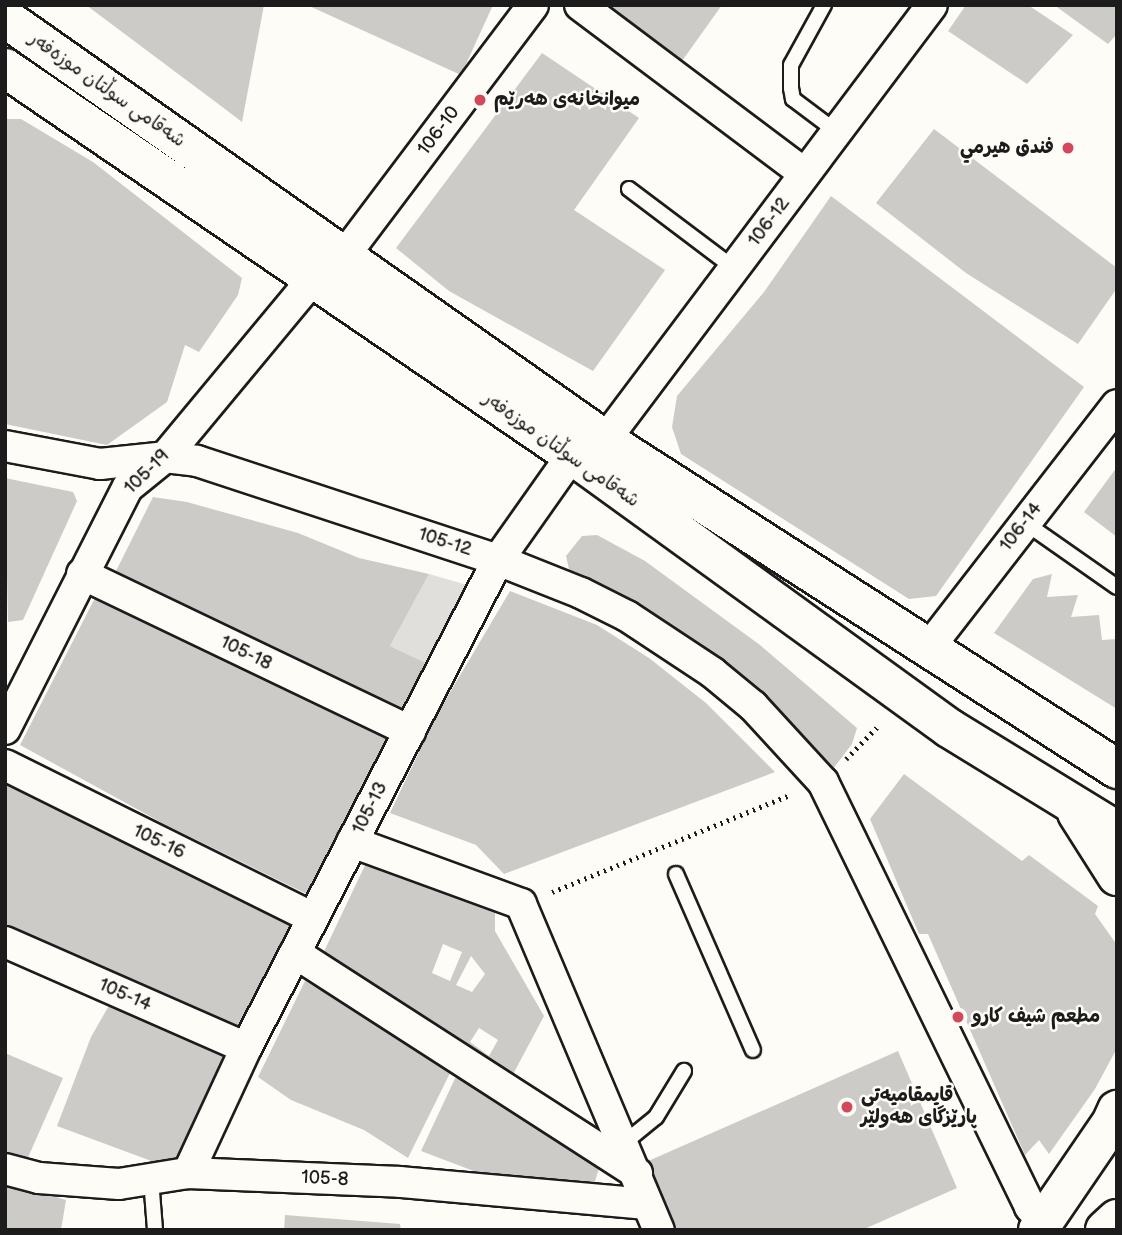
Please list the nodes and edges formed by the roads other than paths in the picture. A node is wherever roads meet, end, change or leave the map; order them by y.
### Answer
1 (533, 5) edge
2 (580, 5) edge
3 (824, 5) edge
4 (932, 5) edge
5 (5, 18) edge
6 (5, 68) edge
7 (837, 132) junction
8 (806, 174) junction
9 (628, 189) dead end
10 (344, 256) junction
11 (734, 268) junction
12 (312, 280) junction
13 (1117, 405) edge
14 (5, 446) edge
15 (588, 447) junction
16 (165, 457) junction
17 (1024, 522) junction
18 (498, 560) junction
19 (82, 574) junction
20 (1117, 587) edge
21 (927, 650) junction
22 (15, 685) edge
23 (5, 729) edge
24 (410, 731) junction
25 (5, 765) edge
26 (1117, 769) edge
27 (1064, 798) junction
28 (1117, 831) edge
29 (352, 842) junction
30 (676, 874) dead end
31 (1117, 876) edge
32 (313, 918) junction
33 (5, 942) edge
34 (295, 953) junction
35 (246, 1048) junction
36 (753, 1050) dead end
37 (684, 1071) dead end
38 (1115, 1114) edge
39 (624, 1143) junction
40 (5, 1168) edge
41 (188, 1173) junction
42 (637, 1173) junction
43 (151, 1179) junction
44 (1117, 1200) edge
45 (653, 1217) edge
46 (1117, 1219) edge
47 (1041, 1226) edge
48 (155, 1230) edge
49 (1096, 1230) edge
50 (1105, 1230) edge

1 - 10 street, 106-10
2 - 8 street
3 - 7 lane
4 - 7 street, 106-12
5 - 10 main road, شەقامی سوڵتان موزەفەر
6 - 12 main road, شەقامی سوڵتان موزەفەر
7 - 8 street, 106-12
8 - 11 street, 106-12
9 - 11 lane
10 - 15 main road, شەقامی سوڵتان موزەفەر
11 - 15 street, 106-12
12 - 15 main road, شەقامی سوڵتان موزەفەر
12 - 16 street, 105-19
13 - 17 street, 106-14
14 - 16 street, 105-12
15 - 18 street, 105-13
15 - 21 main road, شەقامی سوڵتان موزەفەر
15 - 27 main road, شەقامی سوڵتان موزەفەر
16 - 18 street, 105-12
16 - 19 street, 105-19
17 - 20 lane
17 - 21 street, 106-14
18 - 24 street, 105-13
18 - 47 street, 105-12
19 - 22 street, 105-19
19 - 24 street, 105-18
21 - 26 main road, شەقامی سوڵتان موزەفەر
22 - 23 street, 105-19
24 - 29 street, 105-13
25 - 32 street, 105-16
27 - 28 main road, شەقامی سوڵتان موزەفەر
27 - 31 main road
29 - 32 street, 105-13
29 - 39 street
30 - 36 lane
32 - 34 street, 105-13
33 - 35 street, 105-14
34 - 35 street, 105-13
34 - 42 street
35 - 41 street, 105-13
37 - 39 lane
38 - 47 main road
39 - 42 street
40 - 43 street, 105-8
41 - 43 street, 105-8
41 - 45 street, 105-8
42 - 45 street
43 - 48 lane
44 - 49 main road
46 - 50 main road

